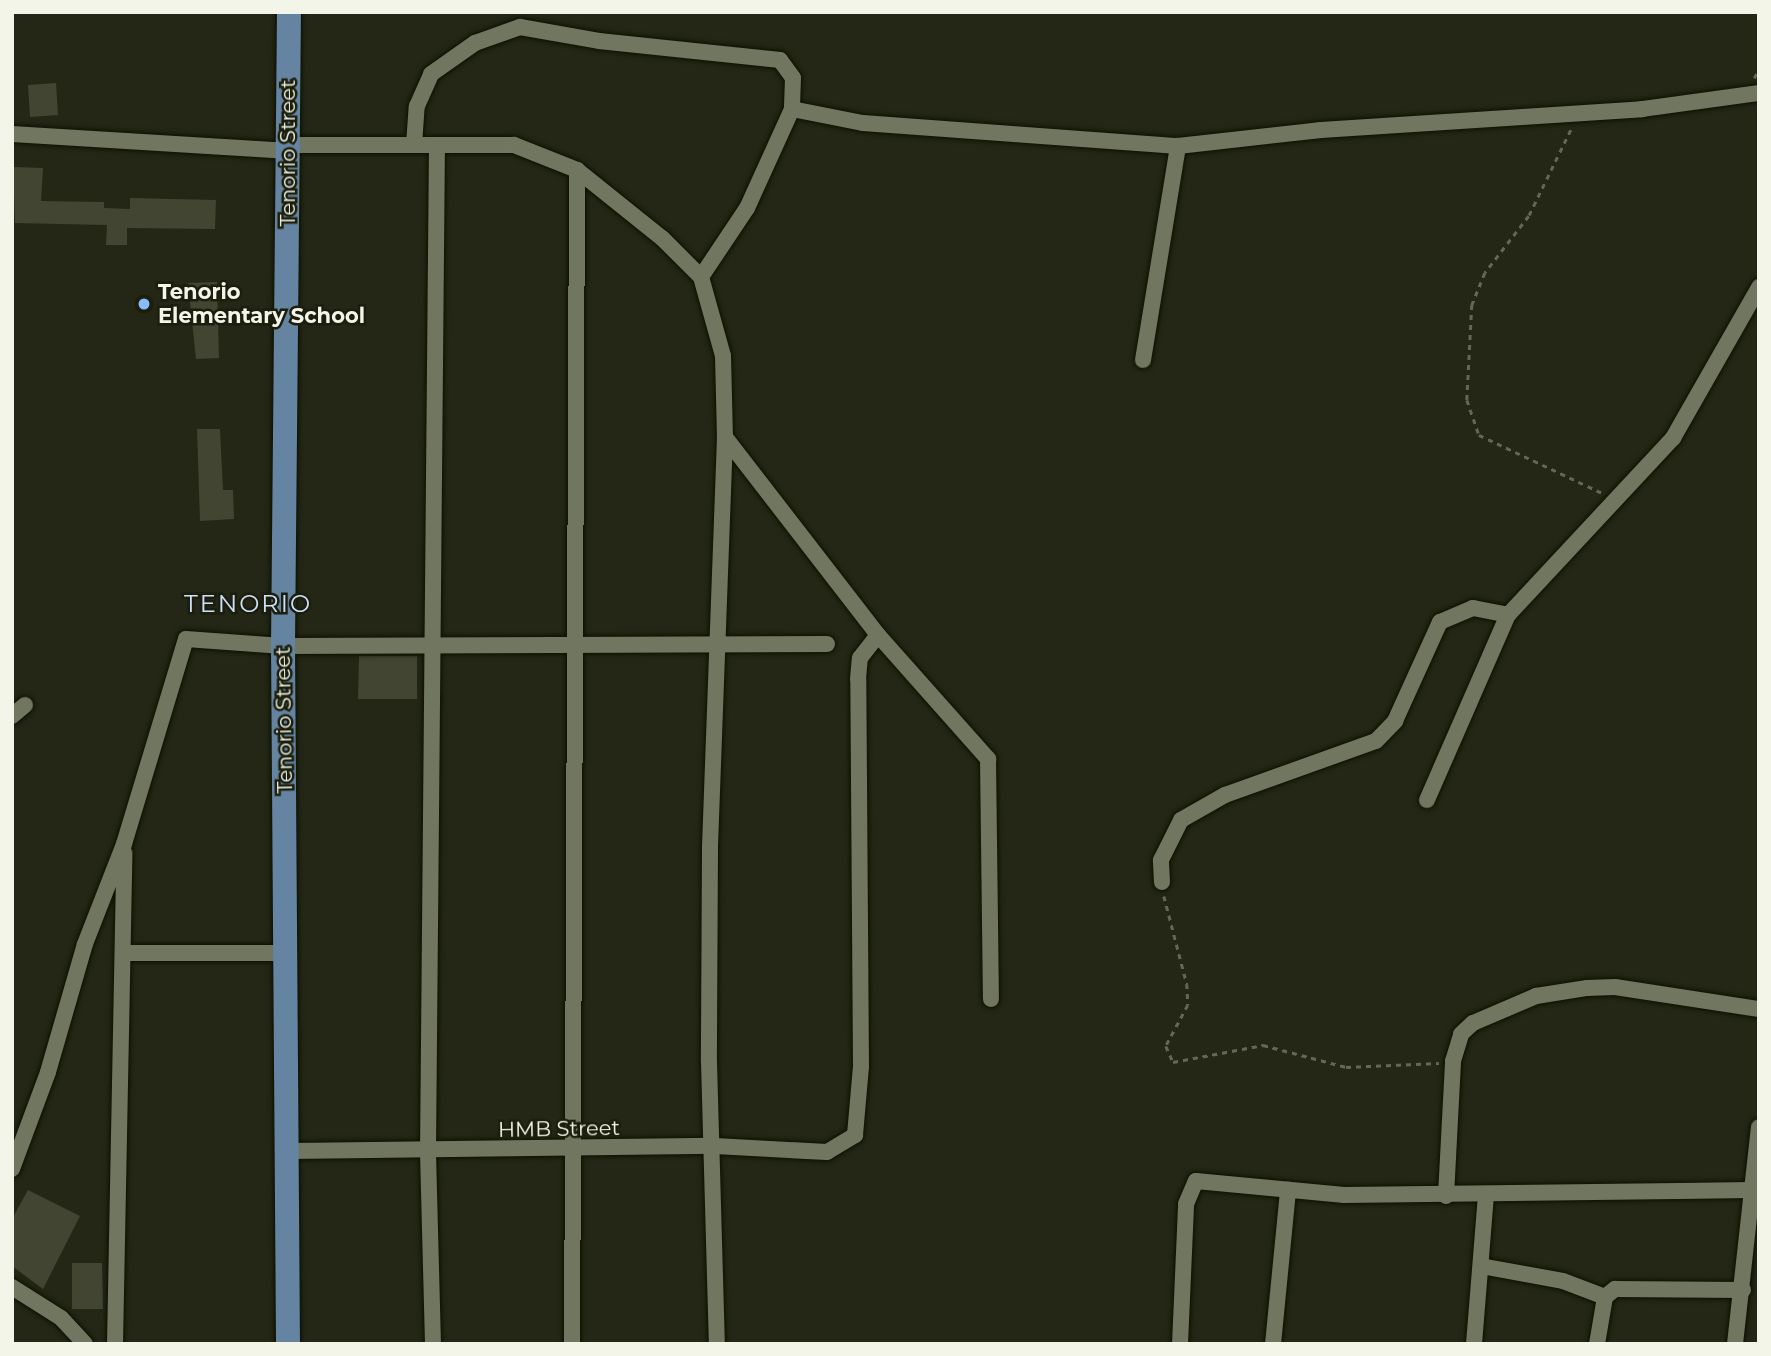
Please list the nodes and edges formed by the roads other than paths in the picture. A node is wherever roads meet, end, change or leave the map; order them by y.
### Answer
1 (289, 12) edge
2 (1759, 93) edge
3 (792, 109) junction
4 (12, 134) edge
5 (414, 145) junction
6 (436, 145) junction
7 (1178, 146) junction
8 (289, 148) junction
9 (577, 170) junction
10 (701, 277) junction
11 (1759, 287) edge
12 (1143, 360) dead end
13 (725, 437) junction
14 (1508, 615) junction
15 (878, 635) junction
16 (434, 644) junction
17 (713, 644) junction
18 (827, 644) dead end
19 (283, 646) junction
20 (575, 647) junction
21 (25, 705) dead end
22 (12, 716) edge
23 (1427, 800) dead end
24 (124, 844) junction
25 (1162, 882) road end
26 (124, 953) junction
27 (287, 953) junction
28 (991, 999) dead end
29 (1759, 1009) edge
30 (1759, 1127) edge
31 (715, 1146) junction
32 (575, 1151) junction
33 (290, 1152) junction
34 (428, 1152) junction
35 (12, 1169) edge
36 (1288, 1190) junction
37 (1751, 1190) junction
38 (1486, 1195) junction
39 (1446, 1196) junction
40 (1481, 1266) junction
41 (12, 1287) edge
42 (1744, 1290) junction
43 (1605, 1297) junction
44 (85, 1344) edge
45 (115, 1344) edge
46 (288, 1344) edge
47 (433, 1344) edge
48 (572, 1344) edge
49 (717, 1344) edge
50 (1180, 1344) edge
51 (1273, 1344) edge
52 (1474, 1344) edge
53 (1597, 1344) edge
54 (1735, 1344) edge

1 - 8 main road, Tenorio Street
2 - 7 street
3 - 5 street
3 - 7 street
3 - 10 street
4 - 8 street
5 - 6 street
5 - 8 street
6 - 9 street
6 - 16 street
7 - 12 street
8 - 19 main road, Tenorio Street
9 - 10 street
9 - 20 street
10 - 13 street
11 - 14 street
13 - 15 street
13 - 17 street
14 - 23 street
14 - 25 street
15 - 28 street
15 - 31 street, HMB Street
16 - 19 street
16 - 20 street
16 - 34 street
17 - 18 street
17 - 20 street
17 - 31 street
19 - 24 street
19 - 27 main road, Tenorio Street
20 - 32 street
21 - 22 street
24 - 26 street
24 - 35 street
26 - 27 street
26 - 45 street
27 - 33 main road, Tenorio Street
29 - 39 street
30 - 37 street
31 - 32 street, HMB Street
31 - 49 street
32 - 34 street, HMB Street
32 - 48 street
33 - 34 street, HMB Street
33 - 46 main road, Tenorio Street
34 - 47 street
36 - 39 street
36 - 50 street
36 - 51 street
37 - 38 street
37 - 42 street
38 - 39 street
38 - 40 street
40 - 43 street
40 - 52 street
41 - 44 street
42 - 43 street
42 - 54 street
43 - 53 street

